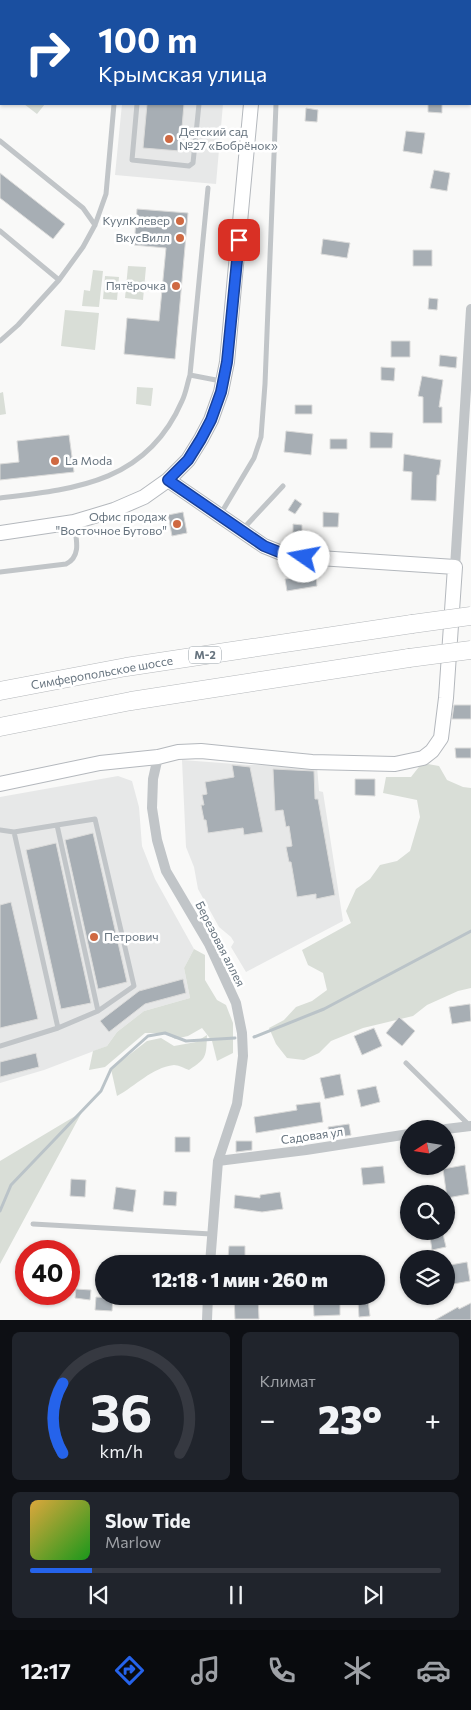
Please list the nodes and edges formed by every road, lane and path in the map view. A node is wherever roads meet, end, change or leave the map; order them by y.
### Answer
1 (114, 105) edge
2 (137, 105) edge
3 (199, 105) edge
4 (251, 105) edge
5 (276, 105) edge
6 (0, 141) edge
7 (208, 188) dead end
8 (95, 225) junction
9 (0, 231) edge
10 (58, 280) junction
11 (471, 309) edge
12 (0, 341) edge
13 (190, 375) junction
14 (223, 382) junction
15 (168, 480) junction
16 (283, 486) dead end
17 (0, 498) edge
18 (220, 516) junction
19 (74, 522) junction
20 (242, 530) junction
21 (0, 533) edge
22 (455, 567) junction
23 (0, 572) edge
24 (471, 616) edge
25 (471, 650) edge
26 (0, 691) edge
27 (0, 727) edge
28 (158, 757) junction
29 (0, 784) edge
30 (57, 825) junction
31 (0, 830) edge
32 (14, 832) junction
33 (98, 1011) junction
34 (58, 1028) junction
35 (0, 1046) edge
36 (406, 1063) dead end
37 (471, 1126) edge
38 (455, 1128) edge
39 (400, 1135) edge
40 (218, 1161) junction
41 (33, 1224) dead end
42 (211, 1234) junction
43 (210, 1255) edge
44 (208, 1305) edge
45 (207, 1320) edge

1 - 8 lane
2 - 3 lane
4 - 14 street
5 - 18 lane
6 - 8 lane
7 - 13 lane
8 - 10 lane
9 - 10 lane
10 - 12 lane
11 - 22 street
13 - 14 lane
13 - 17 lane
14 - 15 street
15 - 18 street
15 - 19 street
16 - 20 lane
18 - 20 street
19 - 21 street
19 - 23 lane
20 - 22 street
22 - 28 street
24 - 26 highway, Симферопольское шоссе / М-2, bridge
25 - 27 highway, bridge
28 - 29 street
28 - 40 street, Березовая аллея
30 - 32 lane
30 - 33 lane
30 - 33 lane
31 - 32 lane
32 - 34 lane
33 - 34 lane
34 - 35 lane
36 - 37 lane
37 - 38 street
39 - 40 street, Садовая ул
40 - 42 street, Березовая аллея
41 - 42 lane
42 - 43 street, Березовая аллея
44 - 45 street

